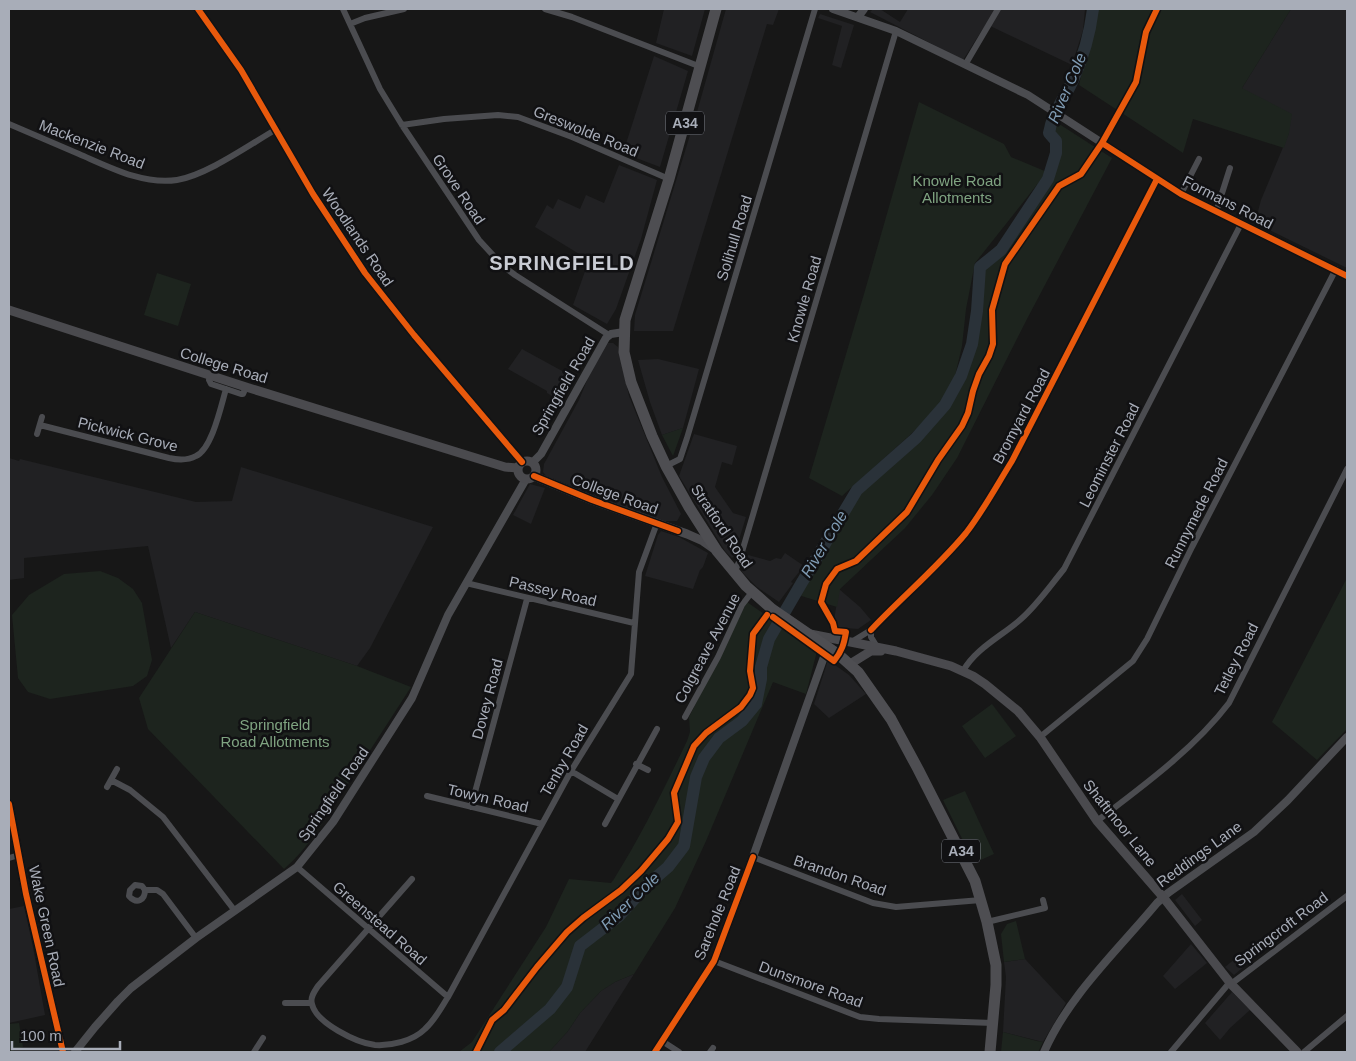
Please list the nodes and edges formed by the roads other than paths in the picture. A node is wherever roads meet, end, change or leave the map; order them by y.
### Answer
1 (198, 9) edge
2 (343, 9) edge
3 (404, 9) edge
4 (545, 9) edge
5 (716, 9) edge
6 (815, 9) edge
7 (833, 9) edge
8 (864, 9) edge
9 (998, 9) edge
10 (858, 17) junction
11 (350, 24) junction
12 (896, 31) junction
13 (965, 65) junction
14 (701, 67) junction
15 (9, 124) edge
16 (402, 125) junction
17 (276, 130) junction
18 (1199, 159) dead end
19 (1230, 168) dead end
20 (669, 179) junction
21 (1157, 179) junction
22 (1181, 194) junction
23 (1216, 212) junction
24 (1241, 224) junction
25 (1336, 269) junction
26 (1347, 276) edge
27 (9, 310) edge
28 (624, 332) junction
29 (609, 335) junction
30 (210, 375) junction
31 (246, 387) junction
32 (226, 389) junction
33 (42, 416) dead end
34 (40, 425) junction
35 (37, 434) dead end
36 (533, 462) junction
37 (520, 465) junction
38 (666, 466) junction
39 (1347, 469) edge
40 (530, 478) junction
41 (657, 523) junction
42 (717, 551) junction
43 (734, 573) junction
44 (466, 583) junction
45 (752, 592) junction
46 (527, 599) junction
47 (634, 623) junction
48 (871, 630) junction
49 (806, 633) junction
50 (854, 641) junction
51 (824, 644) junction
52 (877, 647) junction
53 (896, 651) junction
54 (850, 664) junction
55 (963, 671) junction
56 (685, 717) dead end
57 (657, 729) dead end
58 (1040, 737) junction
59 (1347, 737) edge
60 (636, 764) junction
61 (117, 769) dead end
62 (648, 770) dead end
63 (571, 771) junction
64 (111, 780) junction
65 (107, 787) dead end
66 (427, 796) dead end
67 (618, 799) junction
68 (9, 804) edge
69 (471, 807) junction
70 (1097, 821) junction
71 (542, 824) junction
72 (604, 824) dead end
73 (19, 856) junction
74 (753, 857) junction
75 (9, 858) edge
76 (297, 867) junction
77 (412, 879) dead end
78 (145, 890) dead end
79 (1347, 896) edge
80 (1163, 897) junction
81 (980, 900) junction
82 (1043, 900) dead end
83 (235, 911) junction
84 (987, 922) junction
85 (368, 929) junction
86 (196, 938) junction
87 (714, 961) junction
88 (1231, 983) junction
89 (448, 997) junction
90 (285, 1003) dead end
91 (312, 1003) junction
92 (1347, 1016) edge
93 (993, 1023) junction
94 (263, 1038) dead end
95 (662, 1041) junction
96 (63, 1052) edge
97 (75, 1052) edge
98 (254, 1052) edge
99 (655, 1052) edge
100 (679, 1052) edge
101 (990, 1052) edge
102 (1044, 1052) edge
103 (1171, 1052) edge
104 (1297, 1052) edge
105 (1304, 1052) edge

1 - 17 street, Woodlands Road
2 - 11 street, Grove Road
3 - 11 street
4 - 14 street
5 - 14 highway, Stratford Road / A34
6 - 38 street, Solihull Road
7 - 10 street, Formans Road
8 - 10 street
9 - 13 street
10 - 12 street, Formans Road
11 - 16 street, Grove Road
12 - 13 street, Formans Road
12 - 43 street, Knowle Road
13 - 21 street, Formans Road
14 - 20 highway, Stratford Road / A34
15 - 17 street, Mackenzie Road
16 - 20 street, Greswolde Road
16 - 29 street, Grove Road
17 - 37 street, Woodlands Road
18 - 22 street, Formans Road
19 - 23 street
20 - 28 highway, Stratford Road / A34
21 - 22 street, Formans Road
21 - 48 street, Bromyard Road
22 - 23 street, Formans Road
23 - 24 street, Formans Road
24 - 25 street, Formans Road
24 - 55 street, Leominster Road
25 - 26 street, Formans Road
25 - 58 street, Runnymede Road
27 - 30 main road, College Road
28 - 29 street, Springfield Road
28 - 38 highway, Stratford Road / A34
29 - 36 street, Springfield Road
30 - 31 main road, College Road
30 - 32 street
31 - 32 street
31 - 37 main road, College Road
32 - 34 street, Pickwick Grove
33 - 34 street
34 - 35 street
36 - 37 main road
36 - 40 main road
37 - 40 main road
38 - 42 highway, Stratford Road / A34
39 - 70 street, Tetley Road
40 - 41 main road, College Road
40 - 44 street, Springfield Road
41 - 42 main road, College Road
41 - 47 street, Tenby Road
42 - 43 highway, Stratford Road / A34
43 - 45 highway, Stratford Road / A34
44 - 46 street, Passey Road
44 - 76 street, Springfield Road
45 - 49 highway, Stratford Road / A34
45 - 56 street, Colgreave Avenue
46 - 47 street, Passey Road
46 - 69 street, Dovey Road
47 - 63 street, Tenby Road
48 - 50 street, Bromyard Road
48 - 52 street
49 - 50 main road, Shaftmoor Lane
49 - 51 highway, Stratford Road / A34
50 - 52 main road, Shaftmoor Lane
51 - 54 highway, Stratford Road / A34
51 - 74 street, Sarehole Road
52 - 53 main road, Shaftmoor Lane
53 - 54 main road, Shaftmoor Lane
53 - 55 main road, Shaftmoor Lane
54 - 81 highway, Stratford Road / A34
55 - 58 main road, Shaftmoor Lane
57 - 60 street
58 - 70 main road, Shaftmoor Lane
59 - 80 street, Reddings Lane
60 - 62 street
60 - 67 street
61 - 64 street
63 - 67 street
63 - 71 street, Tenby Road
64 - 65 street
64 - 83 street
66 - 69 street, Towyn Road
67 - 72 street
68 - 73 street, Wake Green Road
69 - 71 street, Towyn Road
70 - 80 main road, Shaftmoor Lane
71 - 89 street, Tenby Road
73 - 75 street
73 - 96 street, Wake Green Road
74 - 81 street, Brandon Road
74 - 87 street, Sarehole Road
76 - 83 street, Springfield Road
76 - 85 street, Greenstead Road
77 - 85 street
78 - 86 street
79 - 88 street, Springcroft Road
80 - 88 main road, Shaftmoor Lane
80 - 102 street, Reddings Lane
81 - 84 highway, Stratford Road / A34
82 - 84 street
83 - 86 street, Springfield Road
84 - 93 highway, Stratford Road / A34
85 - 89 street, Greenstead Road
85 - 91 street
86 - 97 street, Springfield Road
87 - 93 street, Dunsmore Road
87 - 95 street, Sarehole Road
88 - 103 street, Springcroft Road
88 - 104 main road, Shaftmoor Lane
89 - 91 street, Tenby Road
90 - 91 street
92 - 105 street
93 - 101 highway, Stratford Road / A34
94 - 98 street
95 - 99 street, Sarehole Road
95 - 100 street

